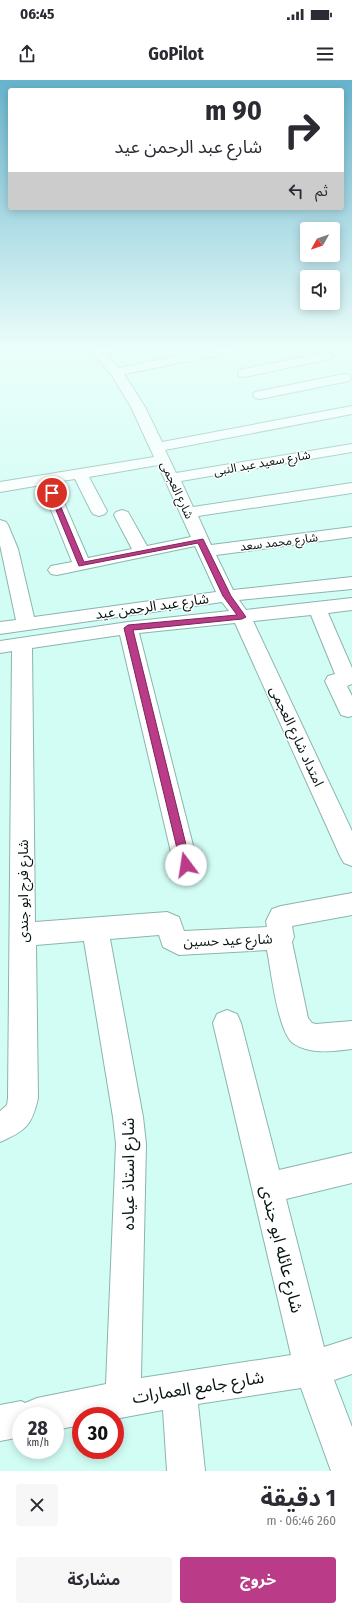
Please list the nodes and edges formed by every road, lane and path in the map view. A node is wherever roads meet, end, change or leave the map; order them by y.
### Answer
1 (140, 412) edge
2 (314, 412) edge
3 (273, 414) joint
4 (352, 448) edge
5 (159, 453) junction
6 (78, 473) junction
7 (171, 478) junction
8 (46, 479) junction
9 (0, 487) edge
10 (352, 488) edge
11 (99, 511) dead end
12 (188, 513) junction
13 (122, 515) dead end
14 (0, 525) edge
15 (352, 532) edge
16 (203, 546) junction
17 (142, 552) junction
18 (82, 564) junction
19 (57, 570) dead end
20 (352, 582) edge
21 (227, 596) junction
22 (352, 604) edge
23 (317, 608) junction
24 (242, 617) junction
25 (0, 628) edge
26 (128, 628) junction
27 (16, 638) edge
28 (348, 710) dead end
29 (352, 856) edge
30 (186, 865) dead end
31 (352, 904) edge
32 (95, 928) junction
33 (24, 934) junction
34 (278, 938) junction
35 (227, 1023) dead end
36 (352, 1035) edge
37 (0, 1127) edge
38 (352, 1168) edge
39 (268, 1188) junction
40 (352, 1356) edge
41 (312, 1369) junction
42 (179, 1390) junction
43 (123, 1398) junction
44 (64, 1410) edge
45 (12, 1421) edge
46 (0, 1424) edge
47 (186, 1471) edge
48 (350, 1471) edge

1 - 5 street, شارع العجمى
2 - 3 street
3 - 5 street
4 - 7 street, شارع سعيد عبد النبى
5 - 6 street
5 - 7 street, شارع العجمى
6 - 8 street
6 - 11 street
7 - 12 street, شارع العجمى
8 - 9 street
8 - 18 street
10 - 12 street
12 - 16 street, شارع العجمى
13 - 17 street
14 - 27 street, شارع فرج ابو جندى
15 - 16 street, شارع محمد سعد
16 - 17 street, شارع محمد سعد
16 - 21 street, شارع العجمى
17 - 18 street, شارع محمد سعد
18 - 19 street, شارع محمد سعد
20 - 21 street, شارع عبد الرحمن عيد
21 - 24 street, شارع العجمى
21 - 27 street, شارع عبد الرحمن عيد
22 - 23 street, شارع عبد الرحمن عيد
23 - 24 street, شارع عبد الرحمن عيد
23 - 28 street
24 - 26 street, شارع عبد الرحمن عيد
24 - 29 street, امتداد شارع العجمى
25 - 27 street, شارع عبد الرحمن عيد
26 - 27 street, شارع عبد الرحمن عيد
26 - 30 street
27 - 33 street, شارع فرج ابو جندى
31 - 34 street, شارع عيد حسين
32 - 33 street, شارع عيد حسين
32 - 34 street, شارع عيد حسين
32 - 43 street, شارع استاذ عياده
33 - 37 street, شارع فرج ابو جندى
34 - 36 street
35 - 39 street, شارع عائله ابو جندى
38 - 39 street
39 - 41 street, شارع عائله ابو جندى
40 - 41 street, شارع جامع العمارات
41 - 42 street, شارع جامع العمارات
41 - 48 street, شارع عائله ابو جندى
42 - 43 street, شارع جامع العمارات
42 - 47 street
43 - 44 street, شارع جامع العمارات
45 - 46 street

